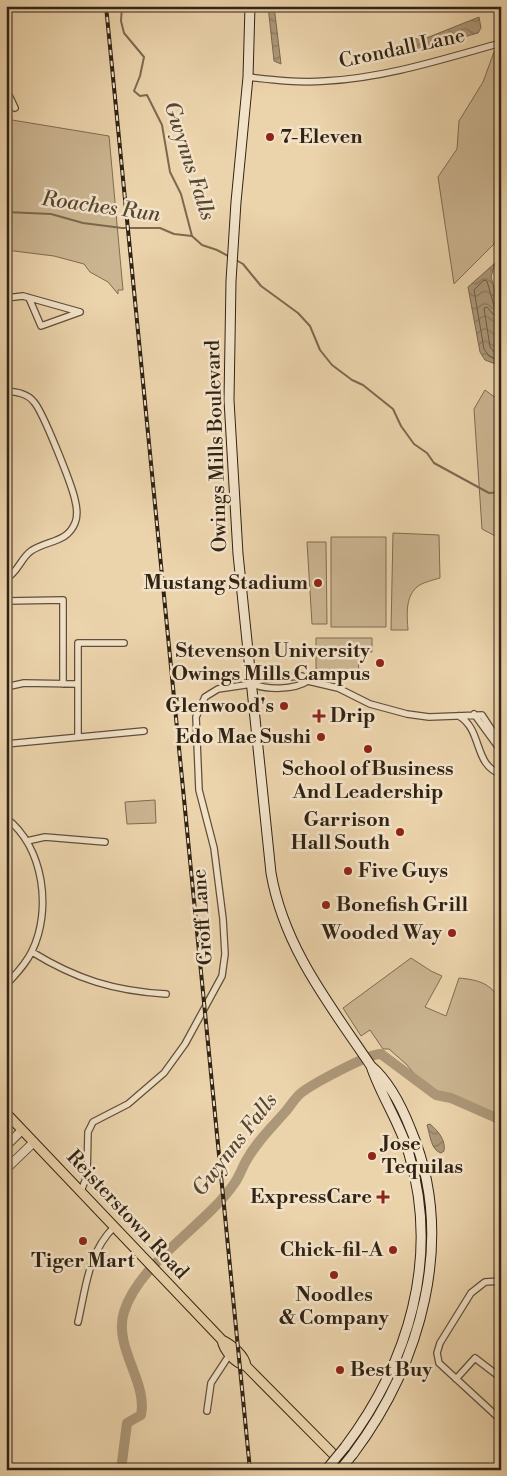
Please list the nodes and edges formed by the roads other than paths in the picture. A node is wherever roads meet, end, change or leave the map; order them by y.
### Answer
1 (250, 6) edge
2 (501, 44) edge
3 (248, 77) junction
4 (6, 89) edge
5 (15, 108) dead end
6 (6, 298) edge
7 (29, 298) junction
8 (6, 390) edge
9 (6, 579) edge
10 (6, 601) edge
11 (124, 643) dead end
12 (289, 676) junction
13 (308, 680) junction
14 (63, 684) junction
15 (78, 684) junction
16 (252, 684) junction
17 (289, 686) junction
18 (6, 687) edge
19 (474, 714) junction
20 (458, 715) junction
21 (144, 731) dead end
22 (78, 737) junction
23 (6, 744) edge
24 (501, 744) edge
25 (501, 751) edge
26 (501, 774) edge
27 (6, 818) edge
28 (27, 841) junction
29 (105, 842) dead end
30 (32, 952) junction
31 (6, 984) edge
32 (166, 994) dead end
33 (371, 1066) junction
34 (6, 1113) edge
35 (22, 1130) junction
36 (34, 1142) junction
37 (6, 1146) edge
38 (6, 1169) edge
39 (81, 1191) junction
40 (114, 1227) junction
41 (501, 1281) edge
42 (78, 1322) dead end
43 (222, 1340) junction
44 (230, 1354) junction
45 (246, 1366) junction
46 (501, 1378) edge
47 (456, 1379) junction
48 (207, 1412) dead end
49 (501, 1420) edge
50 (326, 1470) edge
51 (340, 1470) edge
52 (349, 1470) edge

1 - 3 main road, Owings Mills Boulevard
2 - 3 street, Crondall Lane
3 - 16 main road, Owings Mills Boulevard
4 - 5 street
6 - 7 street
7 - 7 street
8 - 9 street
10 - 14 street
11 - 15 street
12 - 13 street
12 - 16 street
12 - 17 street
13 - 17 street
13 - 20 street
14 - 15 street
14 - 18 street
15 - 22 street
16 - 17 street
16 - 33 main road, Owings Mills Boulevard
16 - 39 street, Groff Lane
19 - 20 street
19 - 24 street
19 - 25 street
20 - 26 street
21 - 22 street
22 - 23 street
27 - 28 street
28 - 29 street
28 - 30 street
30 - 31 street
30 - 32 street
33 - 50 main road, Owings Mills Boulevard, bridge
33 - 51 main road, Owings Mills Boulevard, bridge
34 - 35 main road, Reisterstown Road
35 - 36 main road, Reisterstown Road
35 - 37 street
36 - 38 street
36 - 39 main road, Reisterstown Road
39 - 40 main road, Reisterstown Road
40 - 42 street
40 - 43 main road, Reisterstown Road
41 - 47 street
43 - 44 main road, Reisterstown Road
43 - 45 main road, Reisterstown Road
44 - 45 main road, Reisterstown Road
44 - 48 street
45 - 52 main road, Reisterstown Road
46 - 47 street
47 - 49 street

